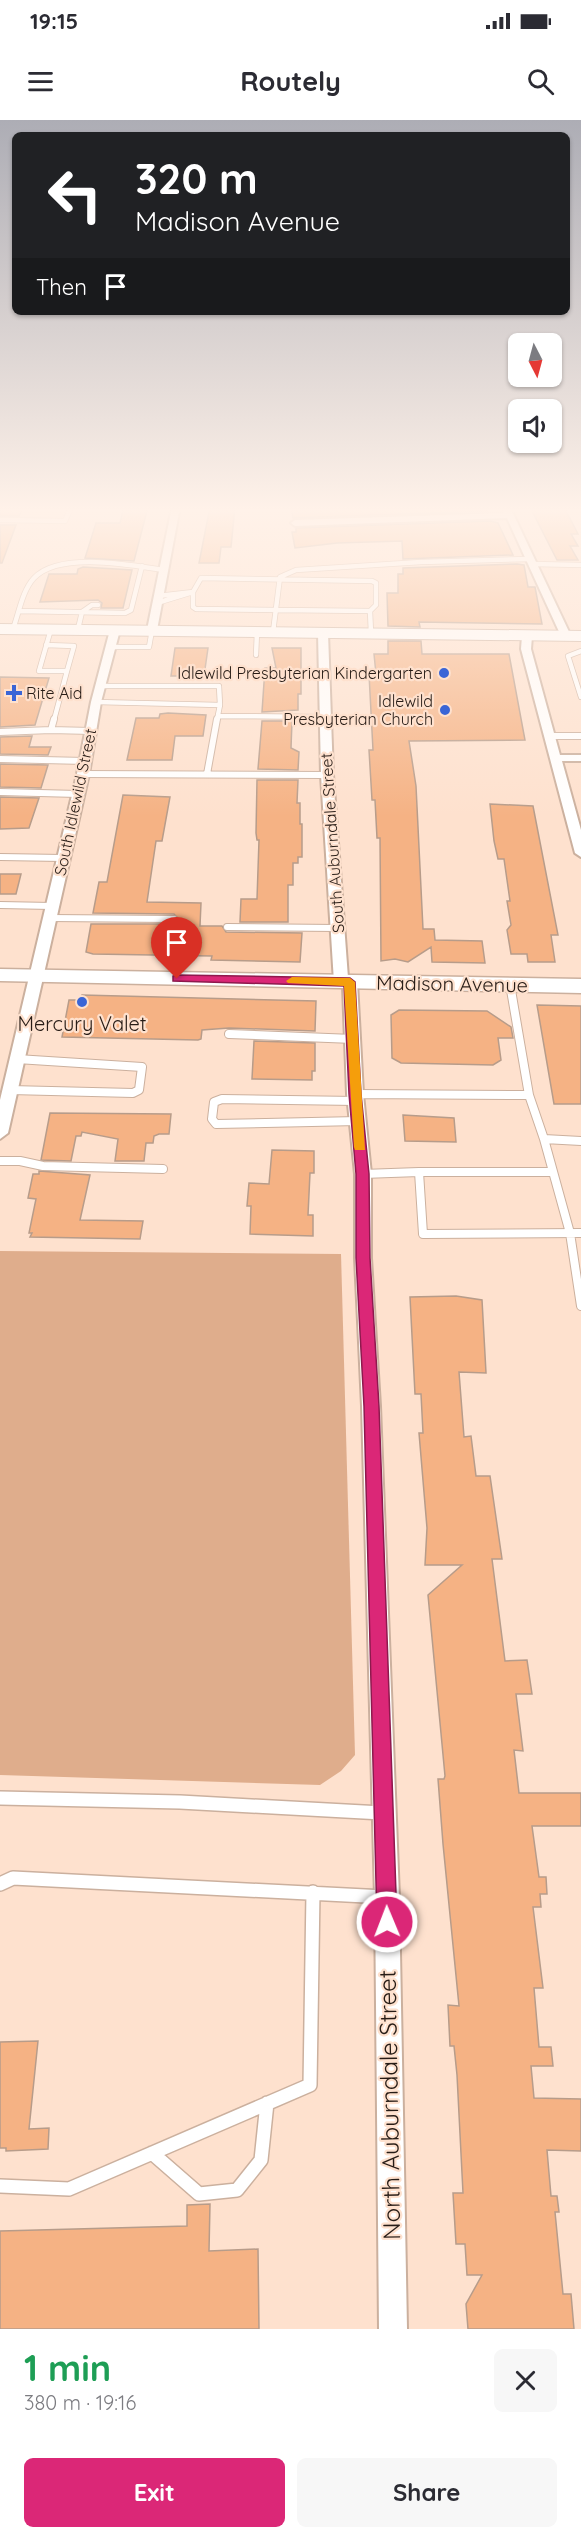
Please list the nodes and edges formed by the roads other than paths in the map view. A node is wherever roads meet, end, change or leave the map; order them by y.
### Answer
1 (85, 610) edge
2 (128, 610) edge
3 (156, 610) edge
4 (276, 610) edge
5 (370, 610) edge
6 (559, 610) edge
7 (20, 611) joint
8 (82, 612) junction
9 (7, 629) edge
10 (51, 629) junction
11 (78, 629) junction
12 (115, 630) junction
13 (153, 630) junction
14 (265, 632) junction
15 (323, 633) junction
16 (371, 633) junction
17 (528, 636) junction
18 (574, 636) edge
19 (46, 645) junction
20 (110, 647) junction
21 (581, 651) edge
22 (256, 655) dead end
23 (67, 671) junction
24 (100, 686) junction
25 (581, 697) edge
26 (96, 702) junction
27 (220, 705) junction
28 (218, 716) junction
29 (326, 717) junction
30 (51, 730) junction
31 (91, 731) junction
32 (0, 732) edge
33 (551, 736) junction
34 (581, 736) edge
35 (557, 758) junction
36 (581, 758) edge
37 (0, 759) edge
38 (85, 761) junction
39 (82, 774) junction
40 (207, 774) junction
41 (327, 775) junction
42 (0, 792) edge
43 (78, 794) junction
44 (581, 853) edge
45 (0, 857) edge
46 (63, 858) junction
47 (0, 905) edge
48 (50, 912) junction
49 (174, 919) dead end
50 (227, 927) dead end
51 (338, 928) junction
52 (0, 975) edge
53 (37, 976) junction
54 (345, 982) junction
55 (510, 985) junction
56 (581, 986) edge
57 (229, 1034) dead end
58 (353, 1039) junction
59 (17, 1059) junction
60 (10, 1090) junction
61 (529, 1095) junction
62 (356, 1106) junction
63 (3, 1111) edge
64 (0, 1133) edge
65 (544, 1139) junction
66 (581, 1141) edge
67 (0, 1161) edge
68 (163, 1169) dead end
69 (419, 1172) junction
70 (553, 1172) junction
71 (363, 1174) junction
72 (570, 1233) junction
73 (581, 1233) edge
74 (581, 1306) edge
75 (0, 1798) edge
76 (382, 1813) junction
77 (0, 1884) edge
78 (314, 1892) junction
79 (387, 1898) junction
80 (267, 2103) junction
81 (152, 2153) junction
82 (0, 2186) edge
83 (393, 2329) edge

1 - 8 lane
2 - 8 lane
3 - 13 street
4 - 14 lane
5 - 16 lane
6 - 18 street
7 - 8 lane
7 - 9 lane
8 - 11 lane
9 - 10 main road
10 - 11 main road
10 - 19 lane
11 - 12 main road
12 - 13 main road
12 - 20 street, South Idlewild Street
13 - 14 main road
13 - 20 lane
14 - 15 main road
14 - 22 lane
15 - 16 main road
15 - 29 street, South Auburndale Street
16 - 17 main road
17 - 18 main road
17 - 33 street
19 - 23 lane
19 - 23 lane
20 - 24 street, South Idlewild Street
21 - 25 lane
23 - 30 lane
24 - 26 street, South Idlewild Street
24 - 27 lane
26 - 27 lane
26 - 31 street, South Idlewild Street
27 - 28 lane
28 - 29 lane
28 - 40 lane
29 - 41 street, South Auburndale Street
30 - 31 lane
30 - 32 lane
31 - 38 street, South Idlewild Street
33 - 34 lane
33 - 35 street
35 - 36 street
35 - 44 street
37 - 38 lane
38 - 39 street, South Idlewild Street
39 - 40 lane
39 - 43 street, South Idlewild Street
40 - 41 lane
41 - 51 street, South Auburndale Street
42 - 43 lane
43 - 46 street, South Idlewild Street
45 - 46 lane
46 - 48 street, South Idlewild Street
47 - 48 lane
48 - 49 lane
48 - 53 street, South Idlewild Street
50 - 51 lane
51 - 54 street, South Auburndale Street
52 - 53 street, Madison Avenue
53 - 54 street, Madison Avenue
53 - 59 street, South Idlewild Street
54 - 55 street, Madison Avenue
54 - 58 street, North Auburndale Street
55 - 56 street, Madison Avenue
55 - 61 lane
57 - 58 lane
58 - 62 street, North Auburndale Street
59 - 60 street, South Idlewild Street
59 - 60 lane
60 - 63 street, South Idlewild Street
61 - 62 lane
61 - 65 lane
62 - 62 lane
62 - 71 street, North Auburndale Street
63 - 64 street, South Idlewild Street
65 - 66 lane
65 - 70 lane
67 - 68 lane
69 - 70 lane
69 - 71 lane
69 - 72 lane
70 - 72 lane
71 - 76 street, North Auburndale Street
72 - 73 lane
72 - 74 lane
75 - 76 lane
76 - 79 street, North Auburndale Street
77 - 78 lane
78 - 79 lane
78 - 80 lane
79 - 83 street, North Auburndale Street
80 - 81 lane
80 - 81 lane
81 - 82 lane

